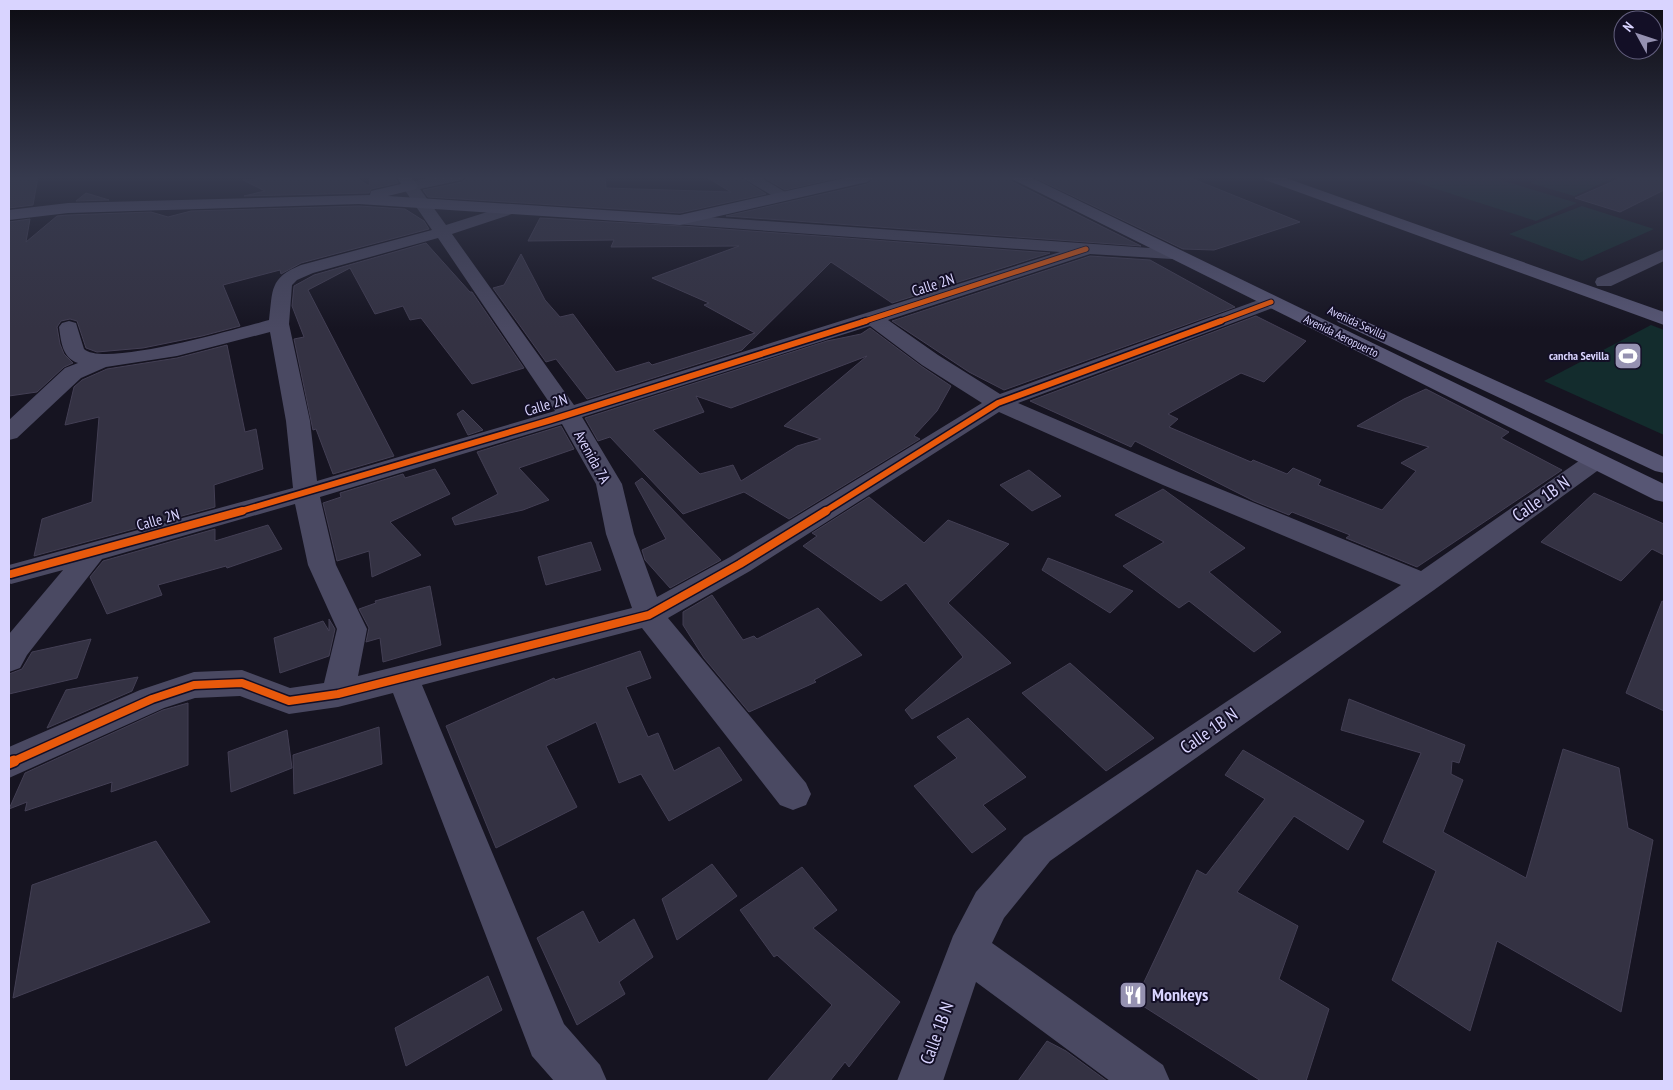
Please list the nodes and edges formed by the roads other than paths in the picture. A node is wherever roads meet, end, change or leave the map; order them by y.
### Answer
1 (439, 228) edge
2 (455, 228) edge
3 (790, 228) edge
4 (1134, 228) edge
5 (1142, 228) edge
6 (1411, 228) edge
7 (1450, 228) edge
8 (442, 232) junction
9 (1175, 246) junction
10 (1086, 249) junction
11 (1664, 254) edge
12 (1604, 282) junction
13 (1271, 302) junction
14 (1664, 303) edge
15 (873, 319) junction
16 (1664, 319) edge
17 (278, 324) junction
18 (69, 327) dead end
19 (102, 361) junction
20 (998, 403) junction
21 (9, 408) edge
22 (34, 411) junction
23 (568, 413) junction
24 (9, 433) edge
25 (1595, 461) junction
26 (1664, 466) edge
27 (306, 493) junction
28 (1664, 494) edge
29 (92, 553) junction
30 (11, 574) dead end
31 (1424, 583) junction
32 (649, 615) junction
33 (9, 660) edge
34 (403, 678) junction
35 (338, 694) junction
36 (9, 763) edge
37 (793, 794) dead end
38 (967, 950) junction
39 (584, 1081) edge
40 (920, 1081) edge
41 (1147, 1081) edge

1 - 8 street, Avenida 7A
2 - 8 street
3 - 10 street
4 - 9 street, Avenida Aeropuerto
5 - 9 street, Avenida Sevilla
6 - 16 street
7 - 12 street
8 - 17 street
8 - 23 street, Avenida 7A
9 - 10 street
9 - 13 street, Avenida Aeropuerto
9 - 26 street, Avenida Sevilla
10 - 15 street, Calle 2N
11 - 12 street
12 - 14 street
13 - 20 street
13 - 25 street, Avenida Aeropuerto
15 - 20 street
15 - 23 street, Calle 2N
17 - 19 street
17 - 27 street
18 - 19 street
19 - 22 street
20 - 31 street
20 - 32 street
21 - 22 street
22 - 24 street
23 - 27 street, Calle 2N
23 - 32 street, Avenida 7A
25 - 28 street, Avenida Aeropuerto
25 - 31 street, Calle 1B N
27 - 29 street, Calle 2N
27 - 35 street
29 - 30 street, Calle 2N
29 - 33 street
31 - 38 street, Calle 1B N
32 - 34 street
32 - 37 street, Avenida 7A
34 - 35 street
34 - 39 street
35 - 36 street
38 - 40 street, Calle 1B N
38 - 41 street

